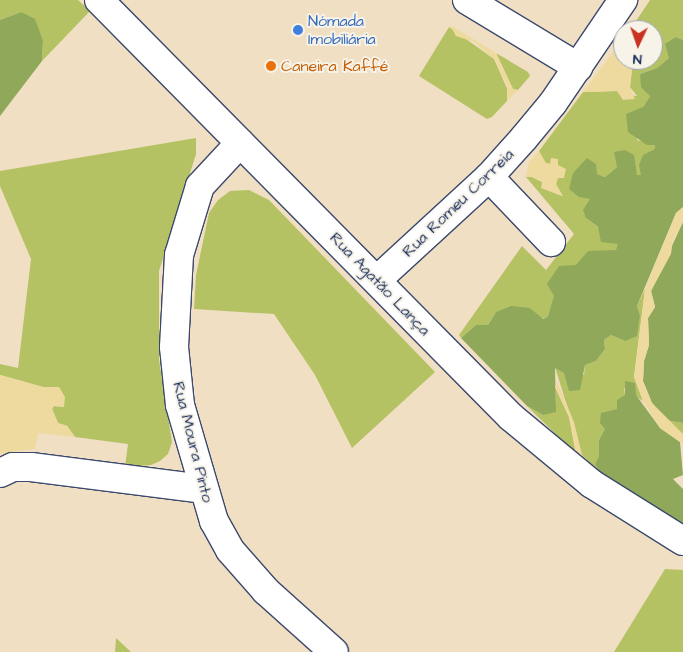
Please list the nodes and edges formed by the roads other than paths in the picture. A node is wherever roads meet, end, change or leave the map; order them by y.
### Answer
1 (99, 0) edge
2 (467, 0) edge
3 (623, 0) edge
4 (578, 67) junction
5 (240, 143) junction
6 (489, 177) junction
7 (551, 242) dead end
8 (377, 280) junction
9 (0, 473) edge
10 (203, 489) junction
11 (683, 541) edge
12 (334, 652) edge

1 - 5 street, Rua Agatão Lança
2 - 4 street
3 - 4 street, Rua Romeu Correia
4 - 6 street, Rua Romeu Correia
5 - 8 street, Rua Agatão Lança
5 - 10 street, Rua Moura Pinto
6 - 7 street
6 - 8 street, Rua Romeu Correia
8 - 11 street, Rua Agatão Lança
9 - 10 street
10 - 12 street, Rua Moura Pinto

